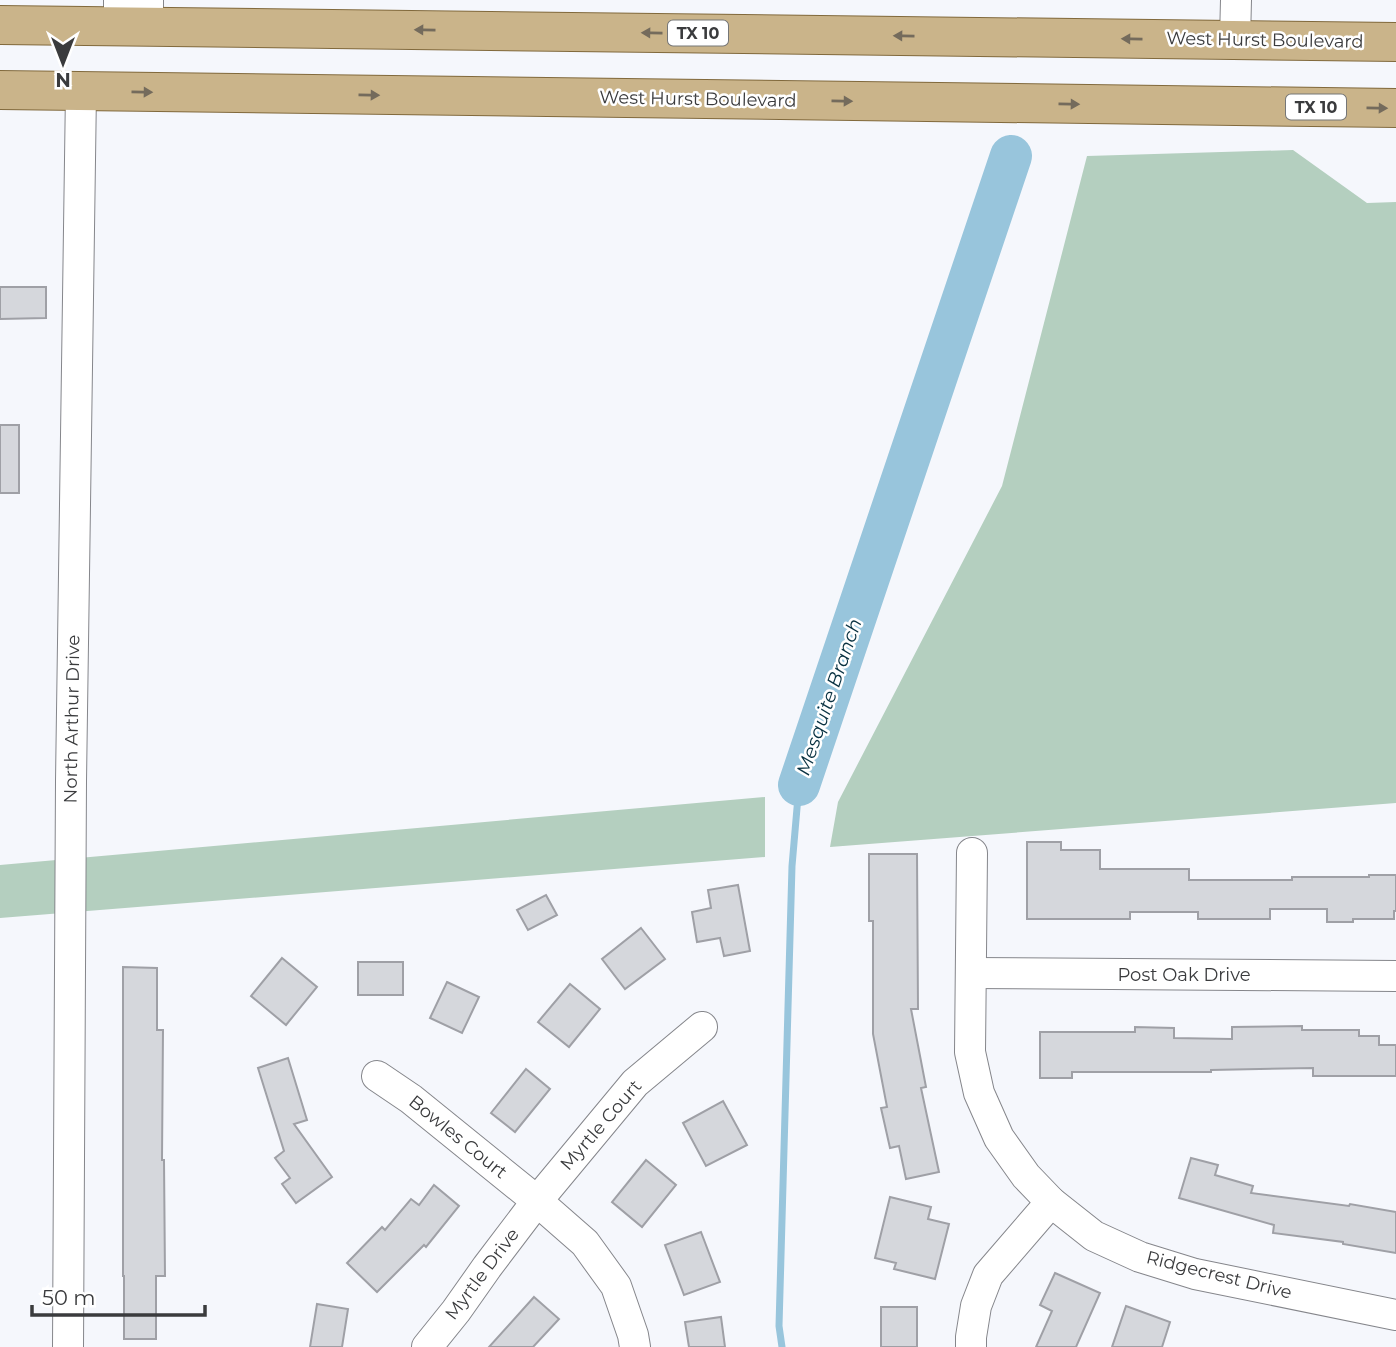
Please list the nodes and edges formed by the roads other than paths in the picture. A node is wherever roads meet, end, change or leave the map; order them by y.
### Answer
1 (1236, 0) edge
2 (134, 13) edge
3 (0, 24) edge
4 (1235, 40) junction
5 (1396, 42) edge
6 (0, 90) edge
7 (81, 91) junction
8 (1396, 108) edge
9 (972, 853) dead end
10 (971, 973) junction
11 (1396, 976) edge
12 (702, 1027) dead end
13 (377, 1076) dead end
14 (537, 1201) junction
15 (1051, 1202) junction
16 (1396, 1315) edge
17 (68, 1347) edge
18 (427, 1347) edge
19 (635, 1347) edge
20 (971, 1347) edge

1 - 4 street
2 - 3 main road, West Hurst Boulevard / TX 10
4 -> 2 main road, West Hurst Boulevard / TX 10
4 - 5 main road, West Hurst Boulevard / TX 10
6 - 7 main road, West Hurst Boulevard / TX 10
7 -> 8 main road, West Hurst Boulevard / TX 10
7 - 17 street, North Arthur Drive
9 - 10 street, Ridgecrest Drive
10 - 11 street, Post Oak Drive
10 - 15 street, Ridgecrest Drive
12 - 14 street, Myrtle Court
13 - 14 street, Bowles Court
14 - 18 street, Myrtle Drive
14 - 19 street, Bowles Court
15 - 16 street, Ridgecrest Drive
15 - 20 street

